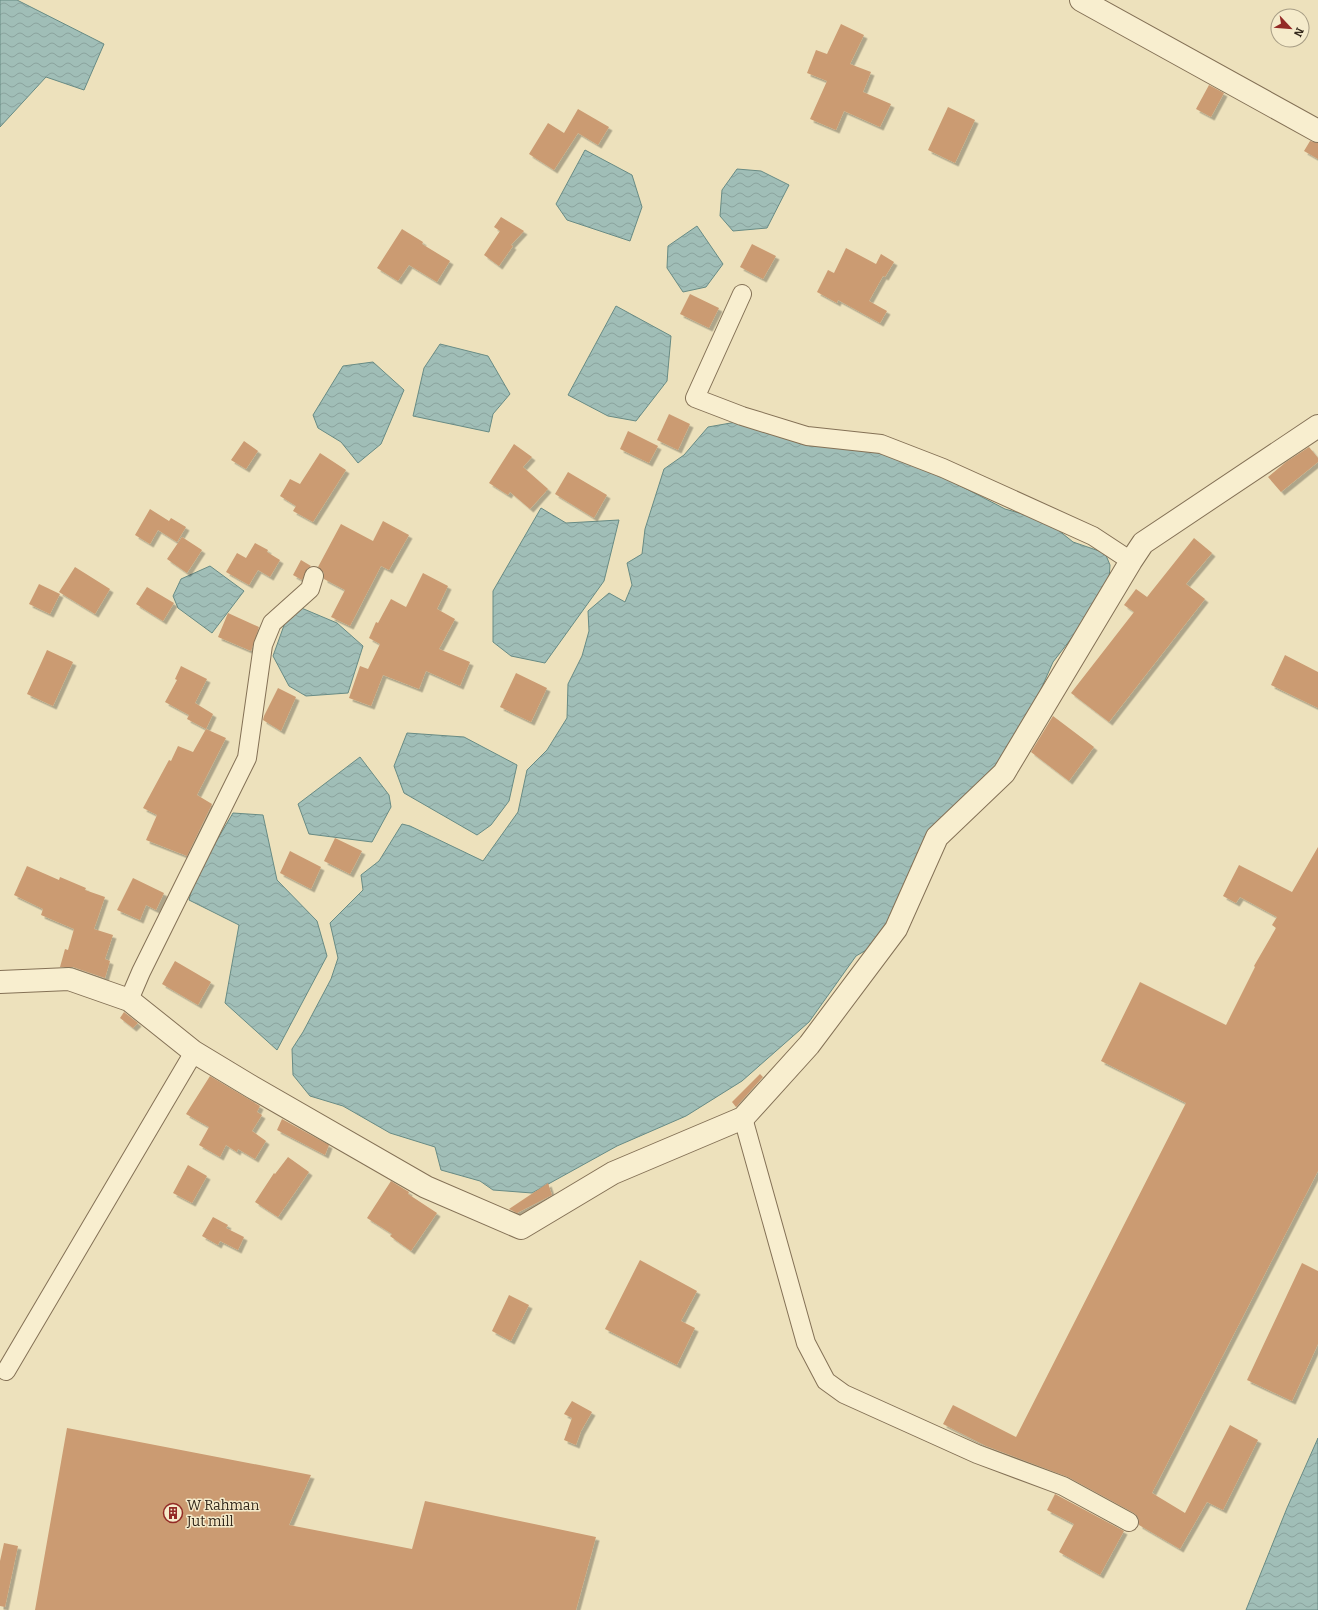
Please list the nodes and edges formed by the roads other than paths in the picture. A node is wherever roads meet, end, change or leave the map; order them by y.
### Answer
1 (1081, 0) edge
2 (1318, 131) edge
3 (742, 294) dead end
4 (1318, 426) edge
5 (1131, 561) junction
6 (314, 576) dead end
7 (0, 982) edge
8 (130, 1000) junction
9 (194, 1052) junction
10 (743, 1118) junction
11 (6, 1370) dead end
12 (1130, 1522) dead end

1 - 2 street
3 - 5 street
4 - 5 street
5 - 10 street
6 - 8 street
7 - 8 street
8 - 9 street
9 - 10 street
9 - 11 street
10 - 12 street

